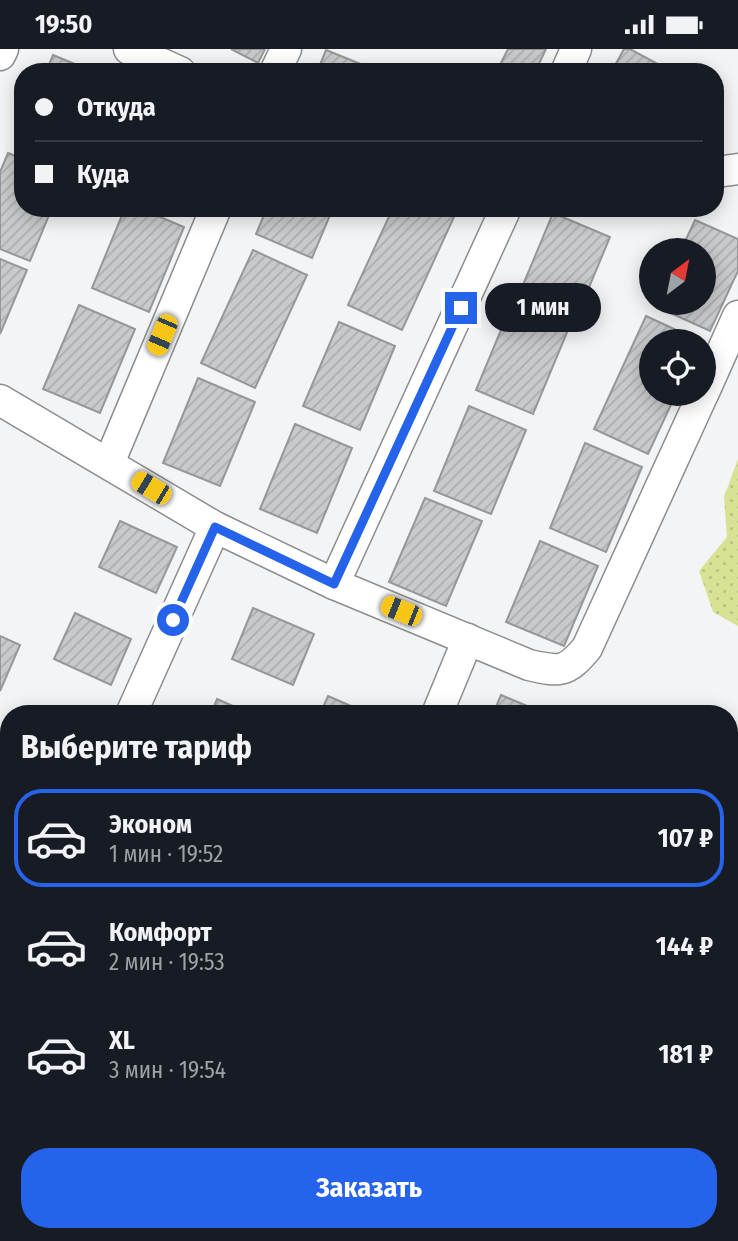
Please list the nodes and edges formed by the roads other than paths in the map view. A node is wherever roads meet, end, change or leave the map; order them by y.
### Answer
1 (3, 49) edge
2 (129, 49) edge
3 (0, 55) edge
4 (160, 63) edge
5 (212, 217) edge
6 (502, 217) edge
7 (738, 316) edge
8 (716, 364) edge
9 (0, 400) edge
10 (697, 406) edge
11 (109, 463) junction
12 (215, 527) junction
13 (334, 584) junction
14 (468, 639) junction
15 (135, 705) edge
16 (441, 705) edge

1 - 3 street
2 - 4 street
5 - 11 street
6 - 13 street
7 - 8 street
9 - 11 street
10 - 14 street
11 - 12 street
12 - 13 street
12 - 15 street
13 - 14 street
14 - 16 street

